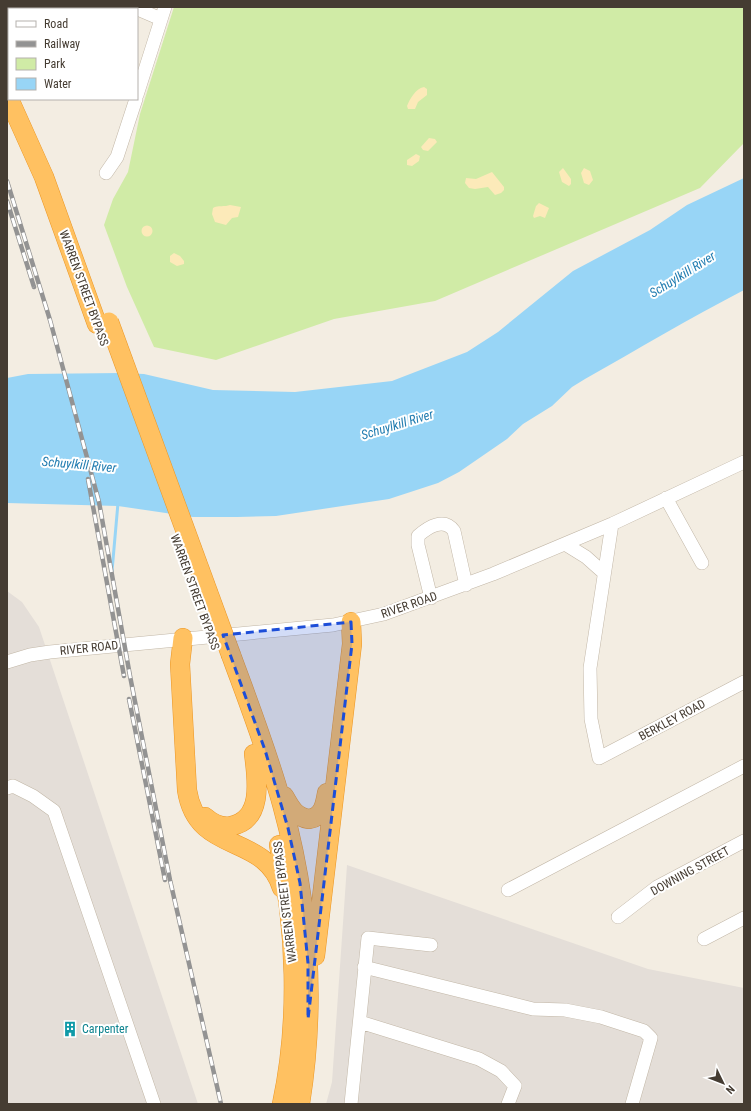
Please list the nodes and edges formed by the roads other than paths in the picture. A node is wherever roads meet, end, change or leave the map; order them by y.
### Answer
1 (138, 8) edge
2 (163, 13) edge
3 (138, 92) edge
4 (9, 100) edge
5 (23, 100) edge
6 (136, 100) edge
7 (106, 173) dead end
8 (103, 323) junction
9 (744, 463) edge
10 (666, 498) junction
11 (612, 524) junction
12 (565, 544) junction
13 (702, 562) dead end
14 (604, 573) junction
15 (466, 584) junction
16 (431, 598) junction
17 (351, 622) junction
18 (183, 638) junction
19 (224, 656) junction
20 (7, 662) edge
21 (744, 682) edge
22 (254, 754) junction
23 (744, 766) edge
24 (273, 775) junction
25 (7, 788) edge
26 (744, 842) edge
27 (508, 890) dead end
28 (289, 912) junction
29 (618, 917) dead end
30 (744, 918) edge
31 (704, 939) dead end
32 (432, 946) dead end
33 (364, 967) junction
34 (308, 1019) junction
35 (360, 1022) junction
36 (154, 1104) edge
37 (282, 1104) edge
38 (300, 1104) edge
39 (351, 1104) edge
40 (508, 1104) edge
41 (632, 1104) edge

1 - 2 street
2 - 3 street
4 - 8 highway, WARREN STREET BYPASS
5 - 8 highway, WARREN STREET BYPASS
6 - 7 street
8 - 19 highway, WARREN STREET BYPASS, bridge
9 - 10 street, RIVER ROAD
10 - 11 street, RIVER ROAD
10 - 13 street
11 - 12 street, RIVER ROAD
11 - 14 street
12 - 14 street
12 - 15 street, RIVER ROAD
14 - 21 street, BERKLEY ROAD
15 - 16 street, RIVER ROAD
15 - 16 street
16 - 17 street, RIVER ROAD
17 - 18 street, RIVER ROAD
17 - 24 highway
17 - 34 highway
18 - 20 street, RIVER ROAD
18 - 22 highway
18 - 28 highway
19 - 22 highway, WARREN STREET BYPASS
19 - 24 highway, WARREN STREET BYPASS
22 - 28 highway, WARREN STREET BYPASS
23 - 27 street
24 - 34 highway, WARREN STREET BYPASS
25 - 36 street
26 - 29 street, DOWNING STREET
28 - 37 highway, WARREN STREET BYPASS
30 - 31 street
32 - 33 street
33 - 35 street
33 - 41 street
34 - 38 highway, WARREN STREET BYPASS
35 - 39 street
35 - 40 street

